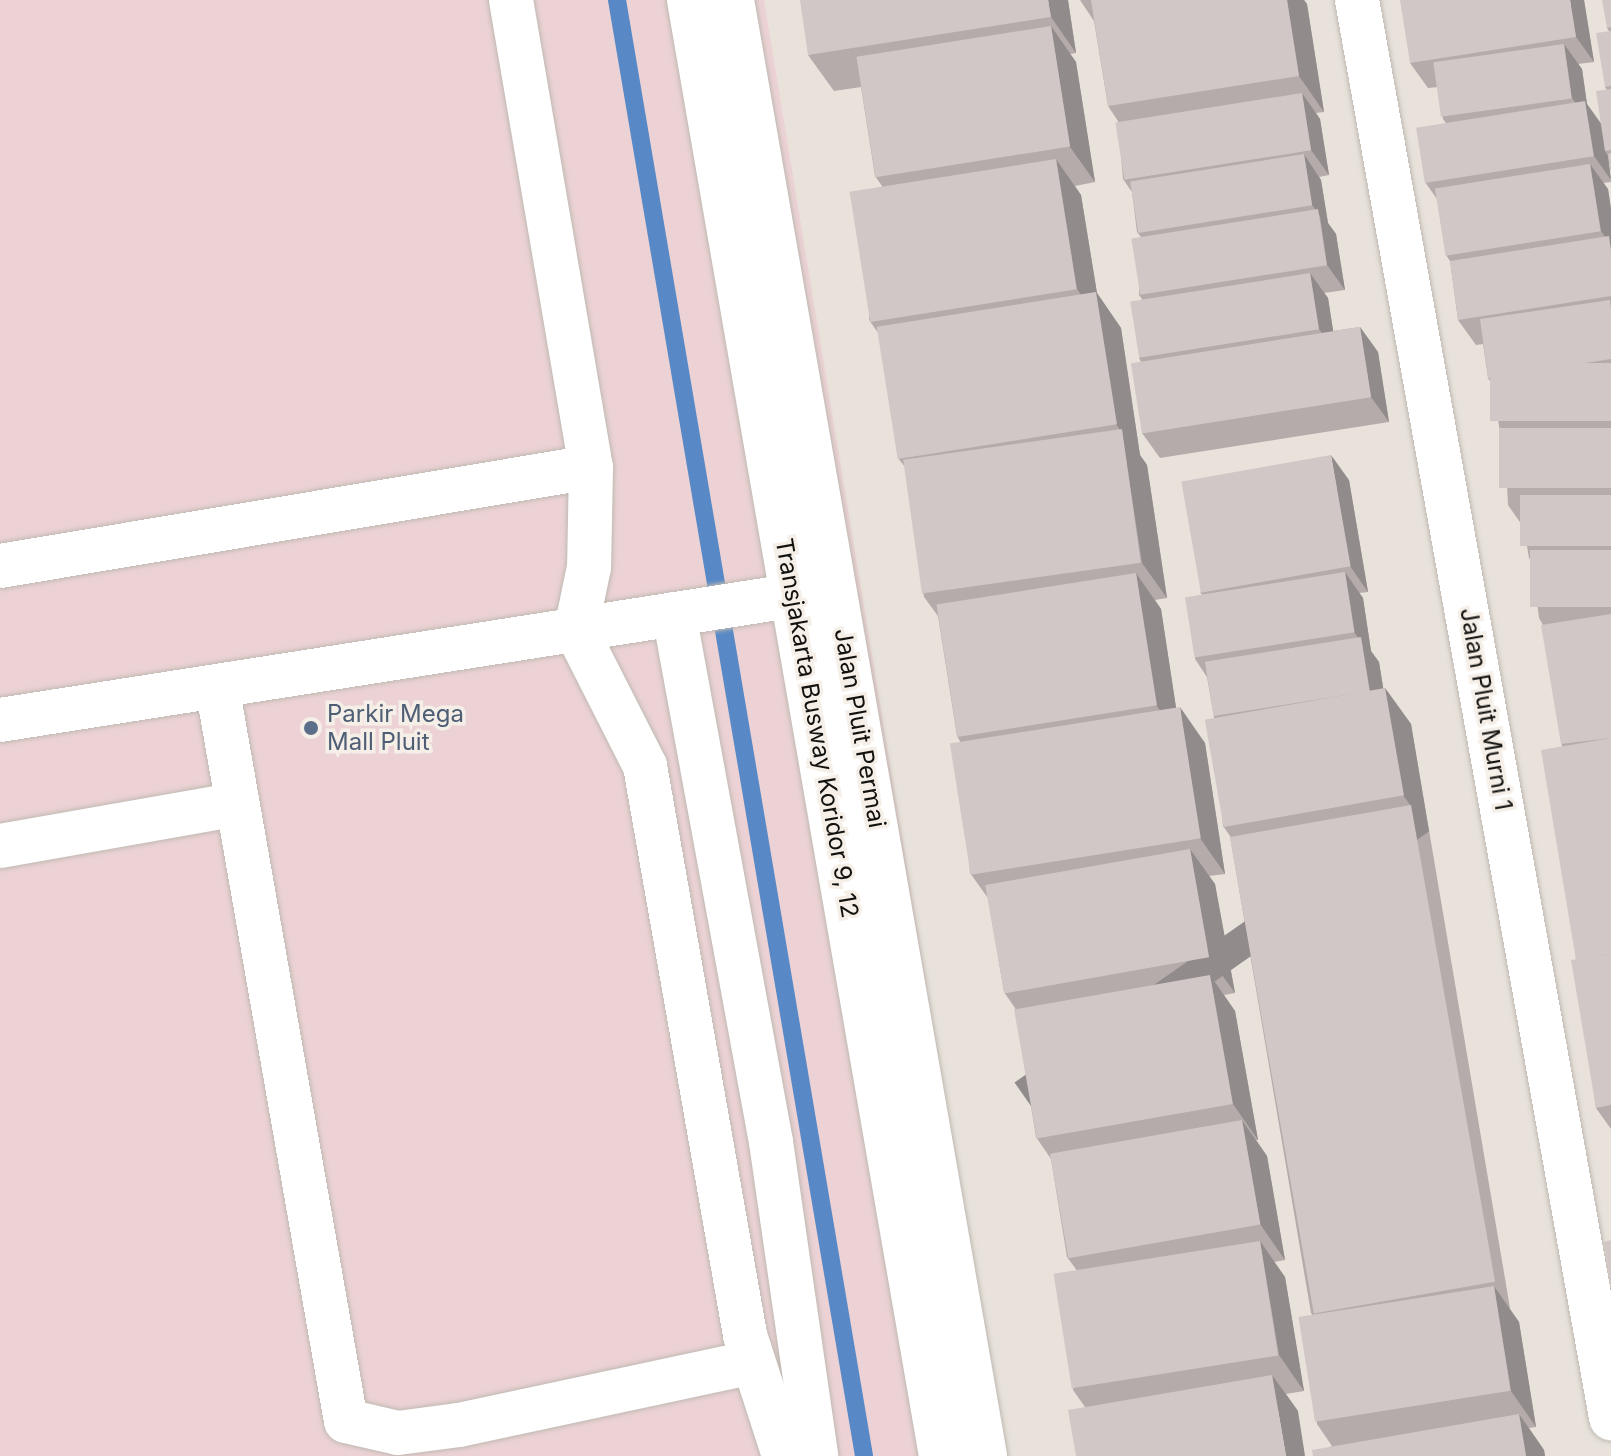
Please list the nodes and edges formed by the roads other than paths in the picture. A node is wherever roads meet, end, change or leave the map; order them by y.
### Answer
1 (511, 0) edge
2 (689, 0) edge
3 (732, 0) edge
4 (1357, 0) edge
5 (591, 467) junction
6 (0, 566) edge
7 (815, 592) junction
8 (689, 612) junction
9 (576, 630) junction
10 (217, 686) junction
11 (0, 720) edge
12 (237, 804) junction
13 (0, 846) edge
14 (1592, 1188) edge
15 (753, 1362) junction
16 (1611, 1418) edge
17 (784, 1456) edge
18 (816, 1456) edge
19 (941, 1456) edge
20 (985, 1456) edge

1 - 5 street
2 - 7 street, Transjakarta Busway Koridor 9, 12
3 - 7 street, Jalan Pluit Permai
4 - 14 street, Jalan Pluit Murni 1
5 - 6 street
5 - 9 street
7 - 8 street
7 - 19 street, Transjakarta Busway Koridor 9, 12
7 - 20 street, Jalan Pluit Permai
8 - 9 street
8 - 18 street
9 - 10 street
9 - 15 street
10 - 11 street
10 - 12 street
12 - 13 street
12 - 15 street
14 - 16 street, Jalan Pluit Murni 1
15 - 17 street

